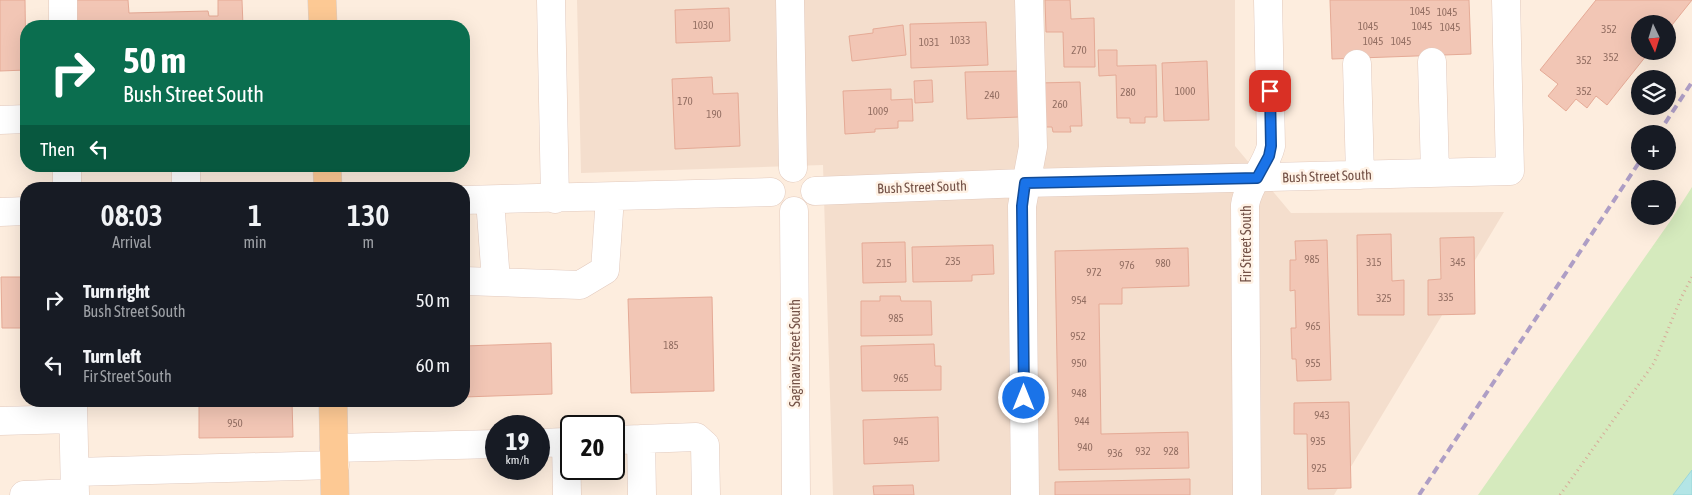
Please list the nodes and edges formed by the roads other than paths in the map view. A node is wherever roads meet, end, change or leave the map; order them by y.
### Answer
1 (63, 0) edge
2 (322, 0) edge
3 (551, 0) edge
4 (790, 0) edge
5 (1029, 0) edge
6 (1268, 0) edge
7 (1506, 0) edge
8 (64, 20) edge
9 (323, 20) edge
10 (1432, 62) dead end
11 (1357, 64) dead end
12 (20, 119) edge
13 (0, 120) edge
14 (793, 168) junction
15 (1435, 173) junction
16 (1360, 175) junction
17 (1257, 178) junction
18 (1025, 183) junction
19 (815, 191) junction
20 (771, 192) junction
21 (610, 197) junction
22 (555, 199) junction
23 (470, 200) edge
24 (490, 200) junction
25 (20, 211) edge
26 (0, 212) edge
27 (794, 212) junction
28 (470, 280) edge
29 (496, 281) junction
30 (73, 407) edge
31 (78, 407) edge
32 (333, 407) edge
33 (0, 421) edge
34 (641, 439) junction
35 (625, 440) edge
36 (485, 445) edge
37 (334, 456) junction
38 (568, 480) edge
39 (75, 487) edge
40 (24, 495) edge
41 (335, 495) edge
42 (567, 495) edge
43 (642, 495) edge
44 (706, 495) edge
45 (796, 495) edge
46 (1025, 495) edge
47 (1247, 495) edge

1 - 8 street
2 - 9 main road
3 - 22 street
4 - 14 street
5 - 18 street
6 - 17 street, Fir Street South
7 - 15 street, Bush Street South
10 - 15 street
11 - 16 street
12 - 13 street
14 - 19 street
14 - 20 street
15 - 16 street, Bush Street South
16 - 17 street, Bush Street South
17 - 18 street, Bush Street South
17 - 47 street, Fir Street South
18 - 19 street, Bush Street South
18 - 46 street
19 - 27 street
20 - 21 street
20 - 27 street
21 - 22 street
21 - 29 street
22 - 24 street
23 - 24 street
24 - 29 street
25 - 26 street
27 - 45 street, Saginaw Street South
28 - 29 street
30 - 33 street
31 - 39 street
32 - 37 main road
34 - 35 street
34 - 43 street
34 - 44 street
36 - 37 street
37 - 39 street
37 - 41 main road
38 - 42 street
39 - 40 street

